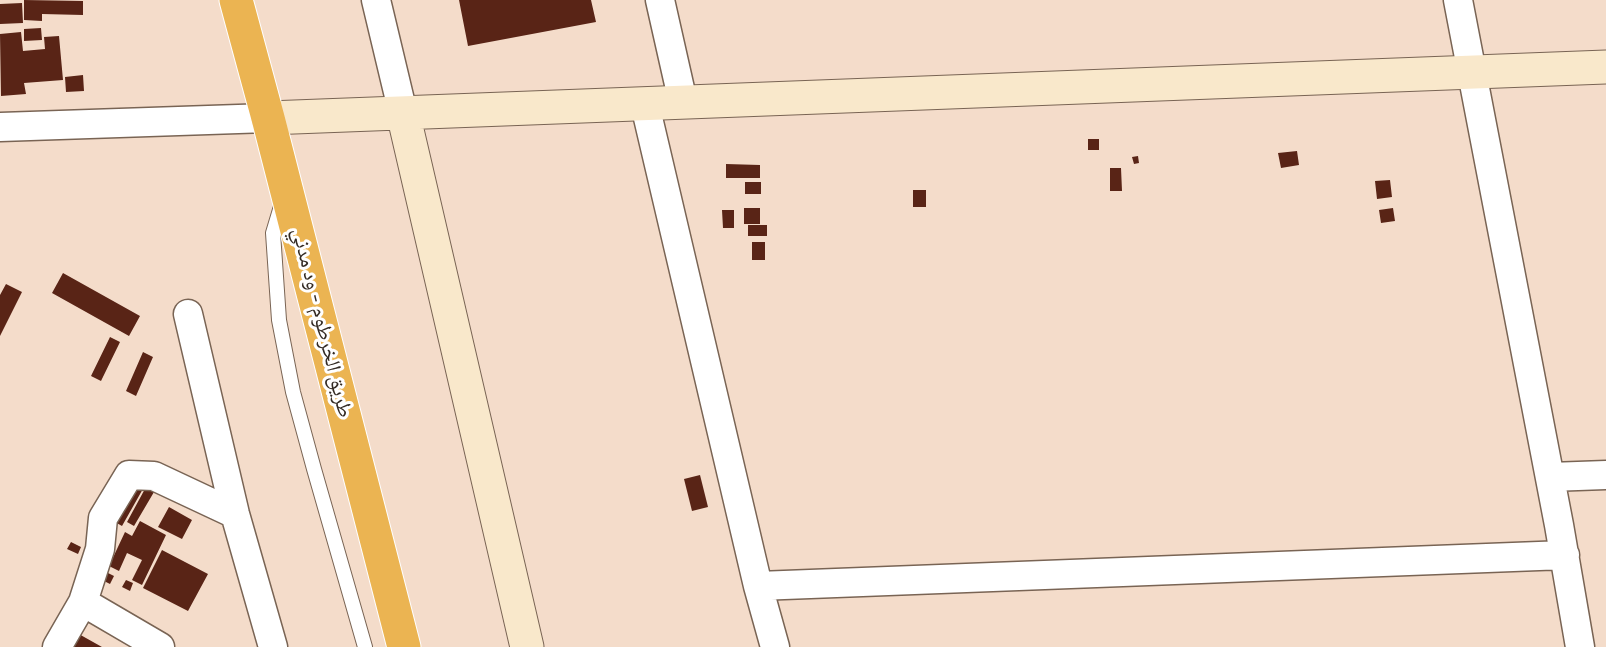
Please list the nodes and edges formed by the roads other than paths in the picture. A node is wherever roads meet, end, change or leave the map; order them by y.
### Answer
1 (236, 0) edge
2 (376, 0) edge
3 (660, 0) edge
4 (1458, 0) edge
5 (1606, 67) edge
6 (1472, 72) junction
7 (683, 102) junction
8 (645, 105) junction
9 (403, 113) junction
10 (268, 118) junction
11 (0, 127) edge
12 (286, 187) junction
13 (188, 314) dead end
14 (1606, 475) edge
15 (1550, 477) junction
16 (236, 514) junction
17 (1565, 555) junction
18 (758, 586) junction
19 (83, 602) junction
20 (57, 647) edge
21 (160, 647) edge
22 (273, 647) edge
23 (365, 647) edge
24 (404, 647) edge
25 (527, 647) edge
26 (775, 647) edge
27 (1580, 647) edge

1 - 10 highway, طريق الخرطوم - ود مدني
2 - 9 street
3 - 7 street
4 - 6 street
5 - 6 street
6 - 7 street
6 - 15 street
7 - 8 street
8 - 9 street
8 - 18 street
9 - 10 street
9 - 25 street
10 - 11 street
10 - 12 highway, طريق الخرطوم - ود مدني
12 - 23 lane
12 - 24 highway, طريق الخرطوم - ود مدني
13 - 16 street
14 - 15 street
15 - 17 street
16 - 19 street
16 - 22 street
17 - 18 street
17 - 27 street
18 - 26 street
19 - 20 street
19 - 21 street

